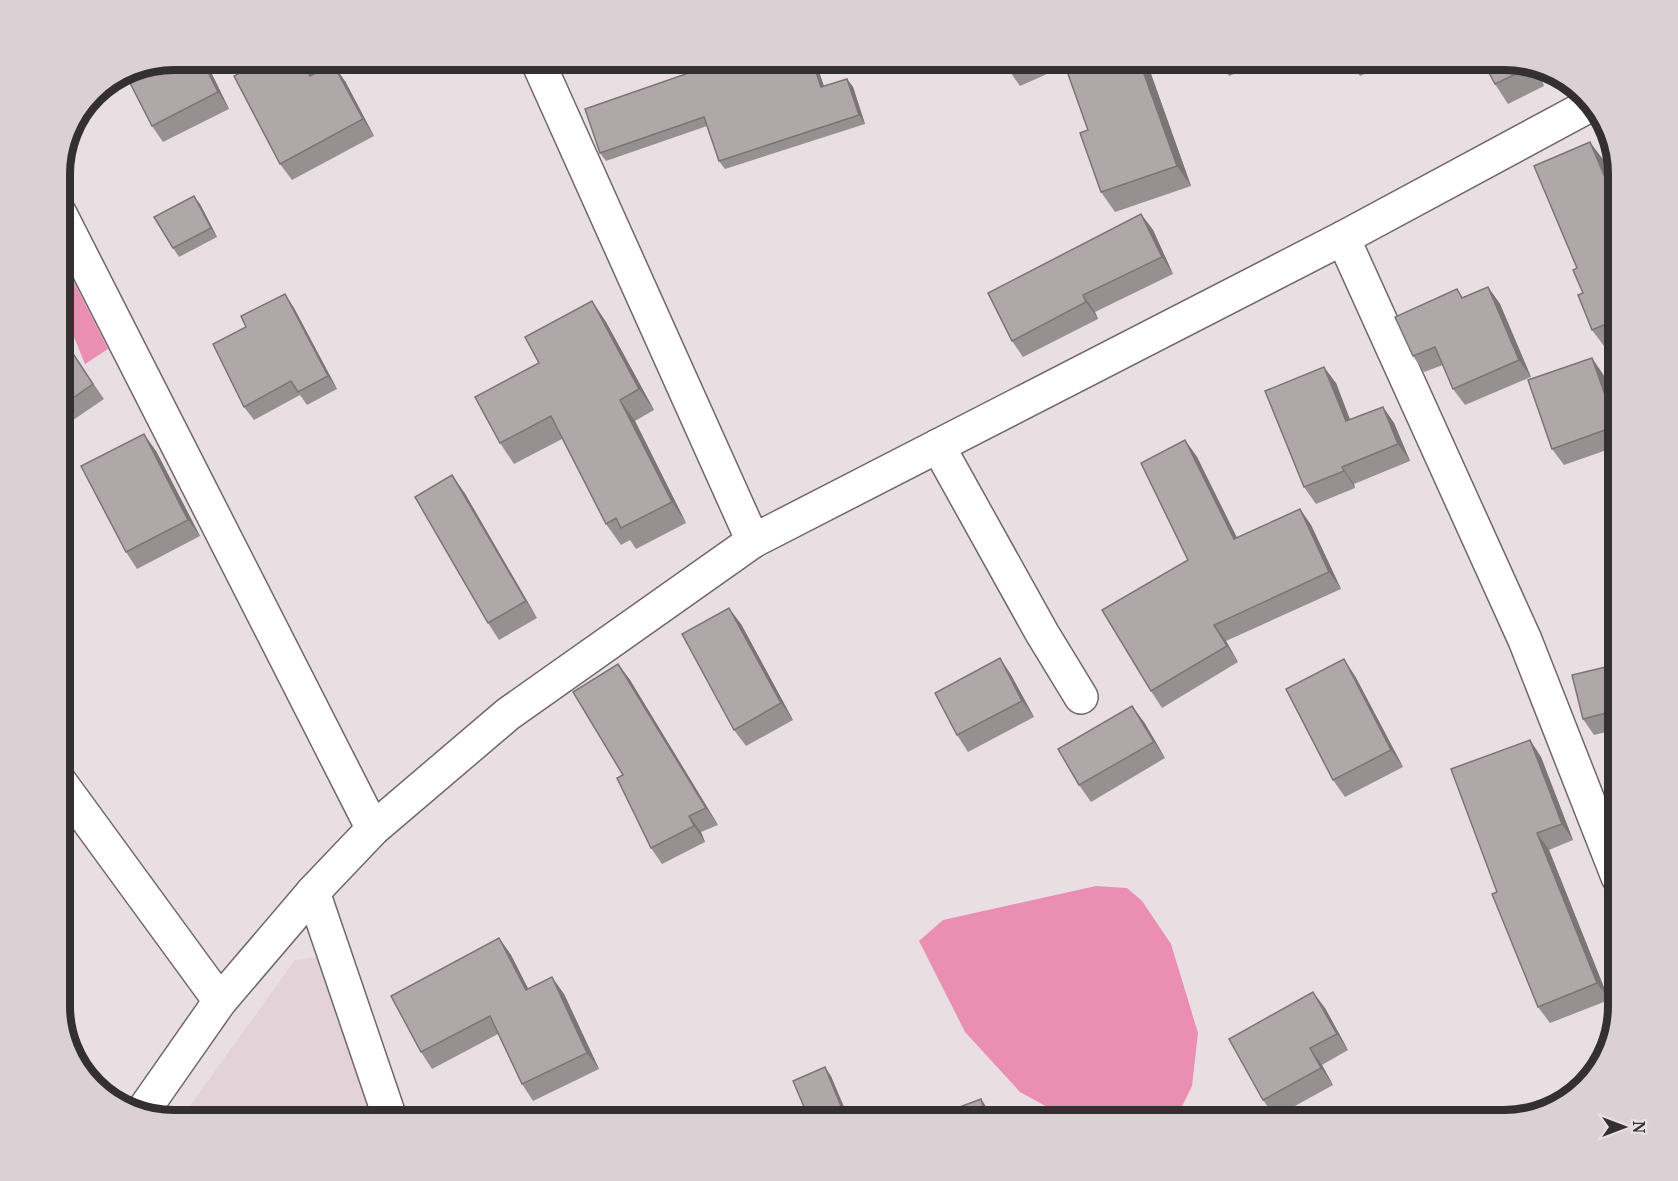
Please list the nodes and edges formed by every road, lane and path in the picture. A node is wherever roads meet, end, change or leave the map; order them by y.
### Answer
1 (541, 70) edge
2 (1584, 108) edge
3 (71, 236) edge
4 (1343, 238) junction
5 (938, 446) junction
6 (753, 541) junction
7 (1081, 697) dead end
8 (71, 797) edge
9 (373, 830) junction
10 (1608, 852) edge
11 (313, 892) junction
12 (220, 1001) junction
13 (146, 1106) edge
14 (387, 1110) edge

1 - 6 street
2 - 4 street
3 - 9 street
4 - 5 street
4 - 10 street
5 - 6 street
5 - 7 street
6 - 9 street
8 - 12 street
9 - 11 street
11 - 12 street
11 - 14 street
12 - 13 street

